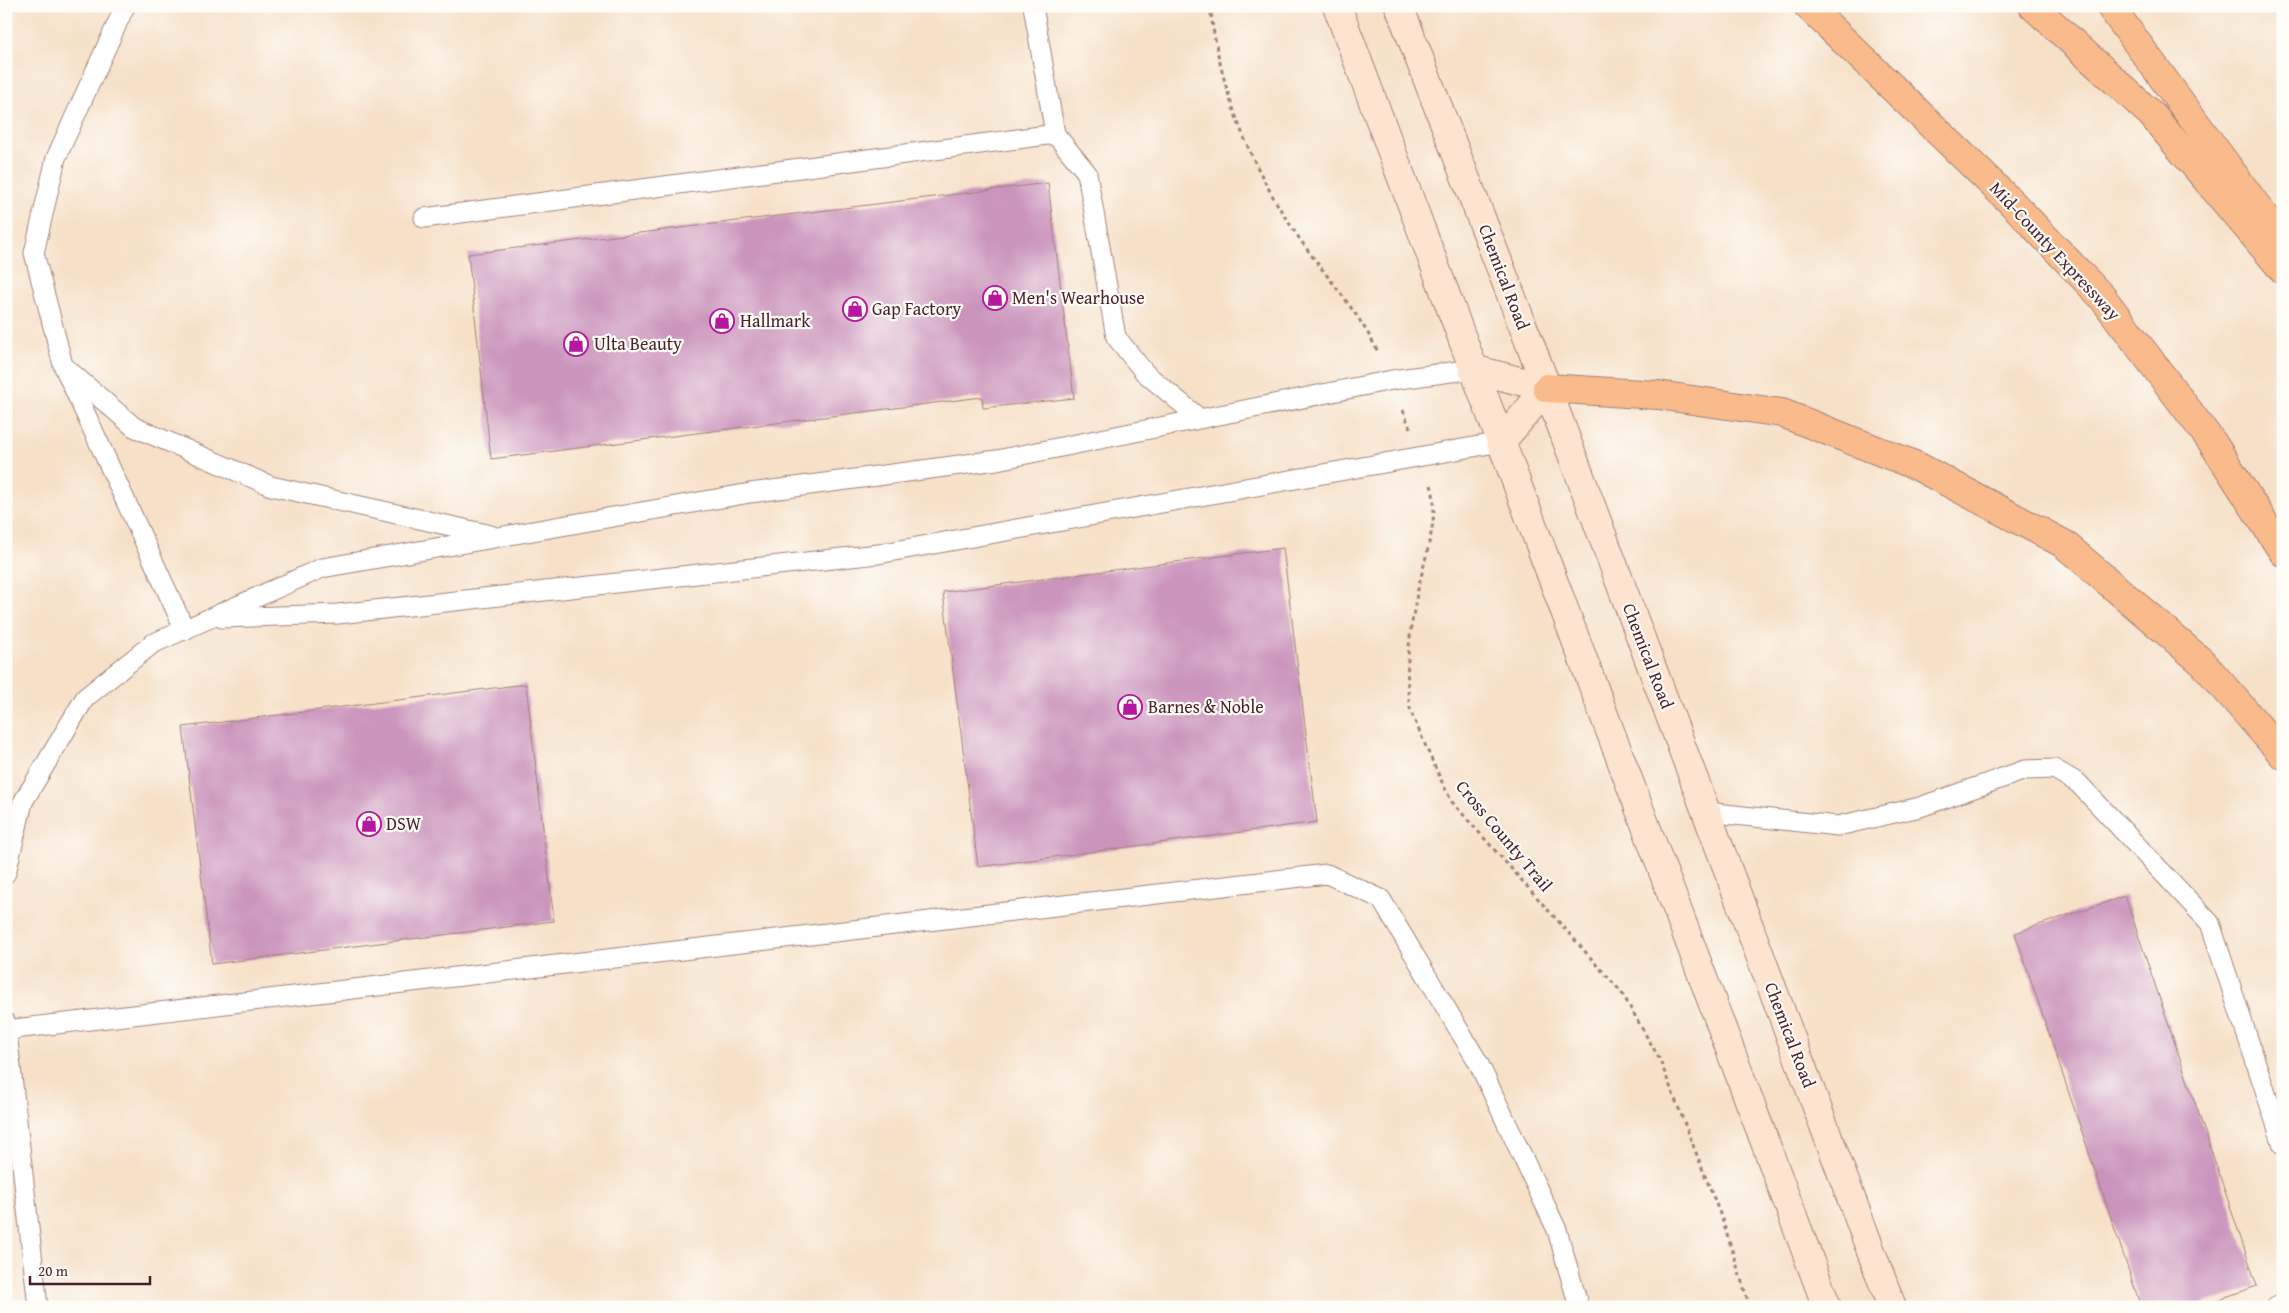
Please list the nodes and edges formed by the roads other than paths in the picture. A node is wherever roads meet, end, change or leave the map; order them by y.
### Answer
1 (125, 6) edge
2 (1033, 6) edge
3 (1337, 6) edge
4 (1399, 6) edge
5 (1808, 6) edge
6 (2033, 6) edge
7 (2110, 6) edge
8 (1055, 134) junction
9 (424, 218) dead end
10 (2283, 242) edge
11 (2283, 270) edge
12 (63, 365) junction
13 (1473, 369) junction
14 (1547, 388) junction
15 (1199, 418) junction
16 (1501, 442) junction
17 (502, 537) junction
18 (2283, 552) edge
19 (213, 618) junction
20 (185, 630) junction
21 (2283, 755) edge
22 (1706, 812) junction
23 (6, 873) edge
24 (6, 1027) edge
25 (2283, 1144) edge
26 (2283, 1304) edge
27 (38, 1307) edge
28 (1579, 1307) edge
29 (1827, 1307) edge
30 (1892, 1307) edge
31 (2275, 1307) edge

1 - 12 lane
2 - 8 lane
3 - 13 main road
4 - 14 main road, Chemical Road
5 - 18 highway, Mid-County Expressway
6 - 11 highway
7 - 10 highway
8 - 9 lane
8 - 15 lane
12 - 17 lane
12 - 20 lane
13 - 14 main road
13 - 15 lane
13 - 16 main road
14 - 16 main road
14 - 21 highway
14 - 22 main road, Chemical Road
15 - 17 lane
16 - 19 lane
16 - 29 main road
17 - 19 lane
19 - 20 lane
20 - 23 lane
22 - 25 lane
22 - 30 main road, Chemical Road
24 - 27 lane
24 - 28 lane
26 - 31 lane

